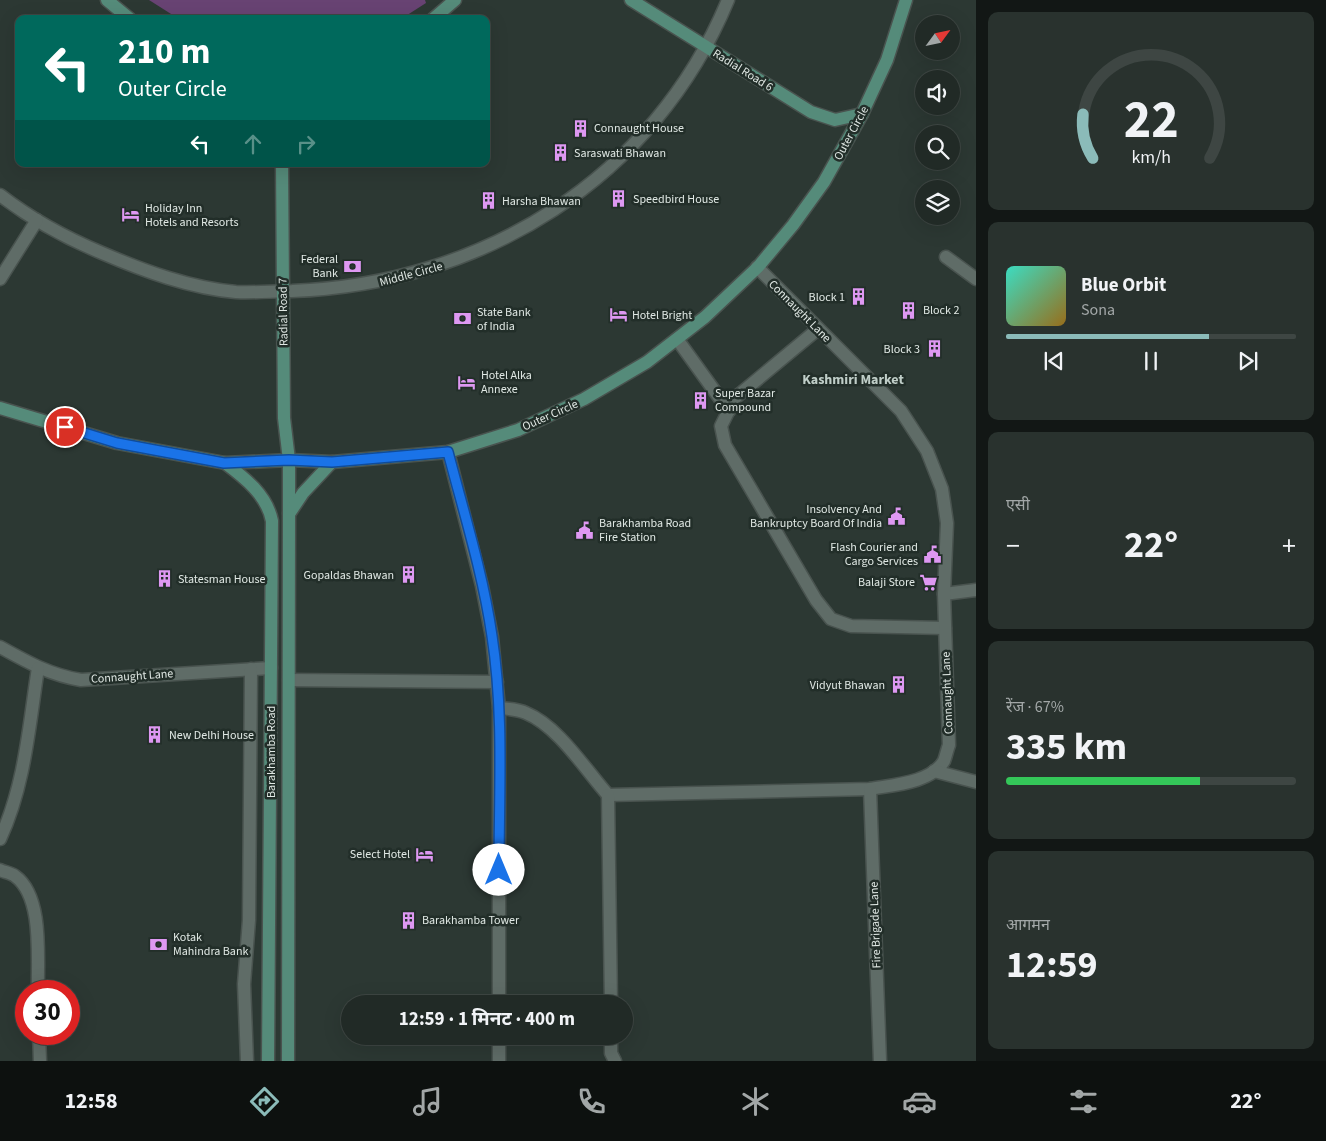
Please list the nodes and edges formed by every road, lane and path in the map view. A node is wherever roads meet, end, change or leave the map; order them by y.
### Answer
1 (107, 0) edge
2 (455, 0) edge
3 (631, 0) edge
4 (728, 0) edge
5 (906, 0) edge
6 (125, 15) edge
7 (438, 15) edge
8 (705, 47) junction
9 (862, 114) junction
10 (282, 167) edge
11 (0, 195) edge
12 (37, 220) junction
13 (946, 257) dead end
14 (757, 268) junction
15 (0, 279) edge
16 (976, 279) edge
17 (283, 291) junction
18 (818, 329) junction
19 (677, 339) junction
20 (0, 408) edge
21 (729, 411) junction
22 (448, 452) junction
23 (289, 460) junction
24 (332, 462) junction
25 (224, 463) junction
26 (289, 514) junction
27 (976, 590) edge
28 (944, 594) junction
29 (945, 628) junction
30 (0, 647) edge
31 (38, 668) junction
32 (271, 668) junction
33 (251, 669) junction
34 (289, 680) junction
35 (497, 682) junction
36 (499, 708) junction
37 (934, 771) junction
38 (976, 782) edge
39 (870, 789) junction
40 (608, 795) junction
41 (0, 839) edge
42 (271, 859) junction
43 (248, 860) junction
44 (0, 870) edge
45 (38, 980) edge
46 (499, 995) edge
47 (611, 995) edge
48 (39, 1045) edge
49 (499, 1045) edge
50 (612, 1045) edge
51 (40, 1061) edge
52 (246, 1061) edge
53 (268, 1061) edge
54 (288, 1061) edge
55 (499, 1061) edge
56 (615, 1061) edge
57 (880, 1061) edge

1 - 6 main road
2 - 7 main road
3 - 8 main road, Radial Road 6
4 - 8 street, Middle Circle
5 - 9 main road, Outer Circle
8 - 9 main road, Radial Road 6
8 - 17 street, Middle Circle
9 - 14 main road, Outer Circle
10 - 17 main road, Radial Road 7
11 - 12 street, Middle Circle
12 - 15 street
12 - 17 street, Middle Circle
13 - 16 street
14 - 18 street, Connaught Lane
14 - 19 main road, Outer Circle
17 - 23 main road, Radial Road 7
18 - 21 street
18 - 28 street, Connaught Lane
19 - 21 street
19 - 22 main road, Outer Circle
20 - 25 main road, Outer Circle
21 - 29 street
22 - 24 main road, Outer Circle
22 - 35 street
23 - 24 main road, Outer Circle
23 - 25 main road, Outer Circle
23 - 26 main road, Radial Road 7
24 - 26 main road
25 - 32 main road, Barakhamba Road
26 - 34 main road, Barakhamba Road
27 - 28 street
28 - 29 street, Connaught Lane
29 - 37 street, Connaught Lane
30 - 31 street, Connaught Lane
31 - 33 street, Connaught Lane
31 - 41 street
32 - 33 street, Connaught Lane
32 - 42 main road, Barakhamba Road
33 - 43 street
34 - 35 street
34 - 54 main road, Barakhamba Road
35 - 36 street
36 - 40 street
36 - 46 street
37 - 38 street
37 - 39 street
39 - 40 street
39 - 57 street, Fire Brigade Lane
40 - 47 street
42 - 43 street
42 - 53 main road, Barakhamba Road
43 - 52 street
44 - 45 street
48 - 51 street
49 - 55 street
50 - 56 street

